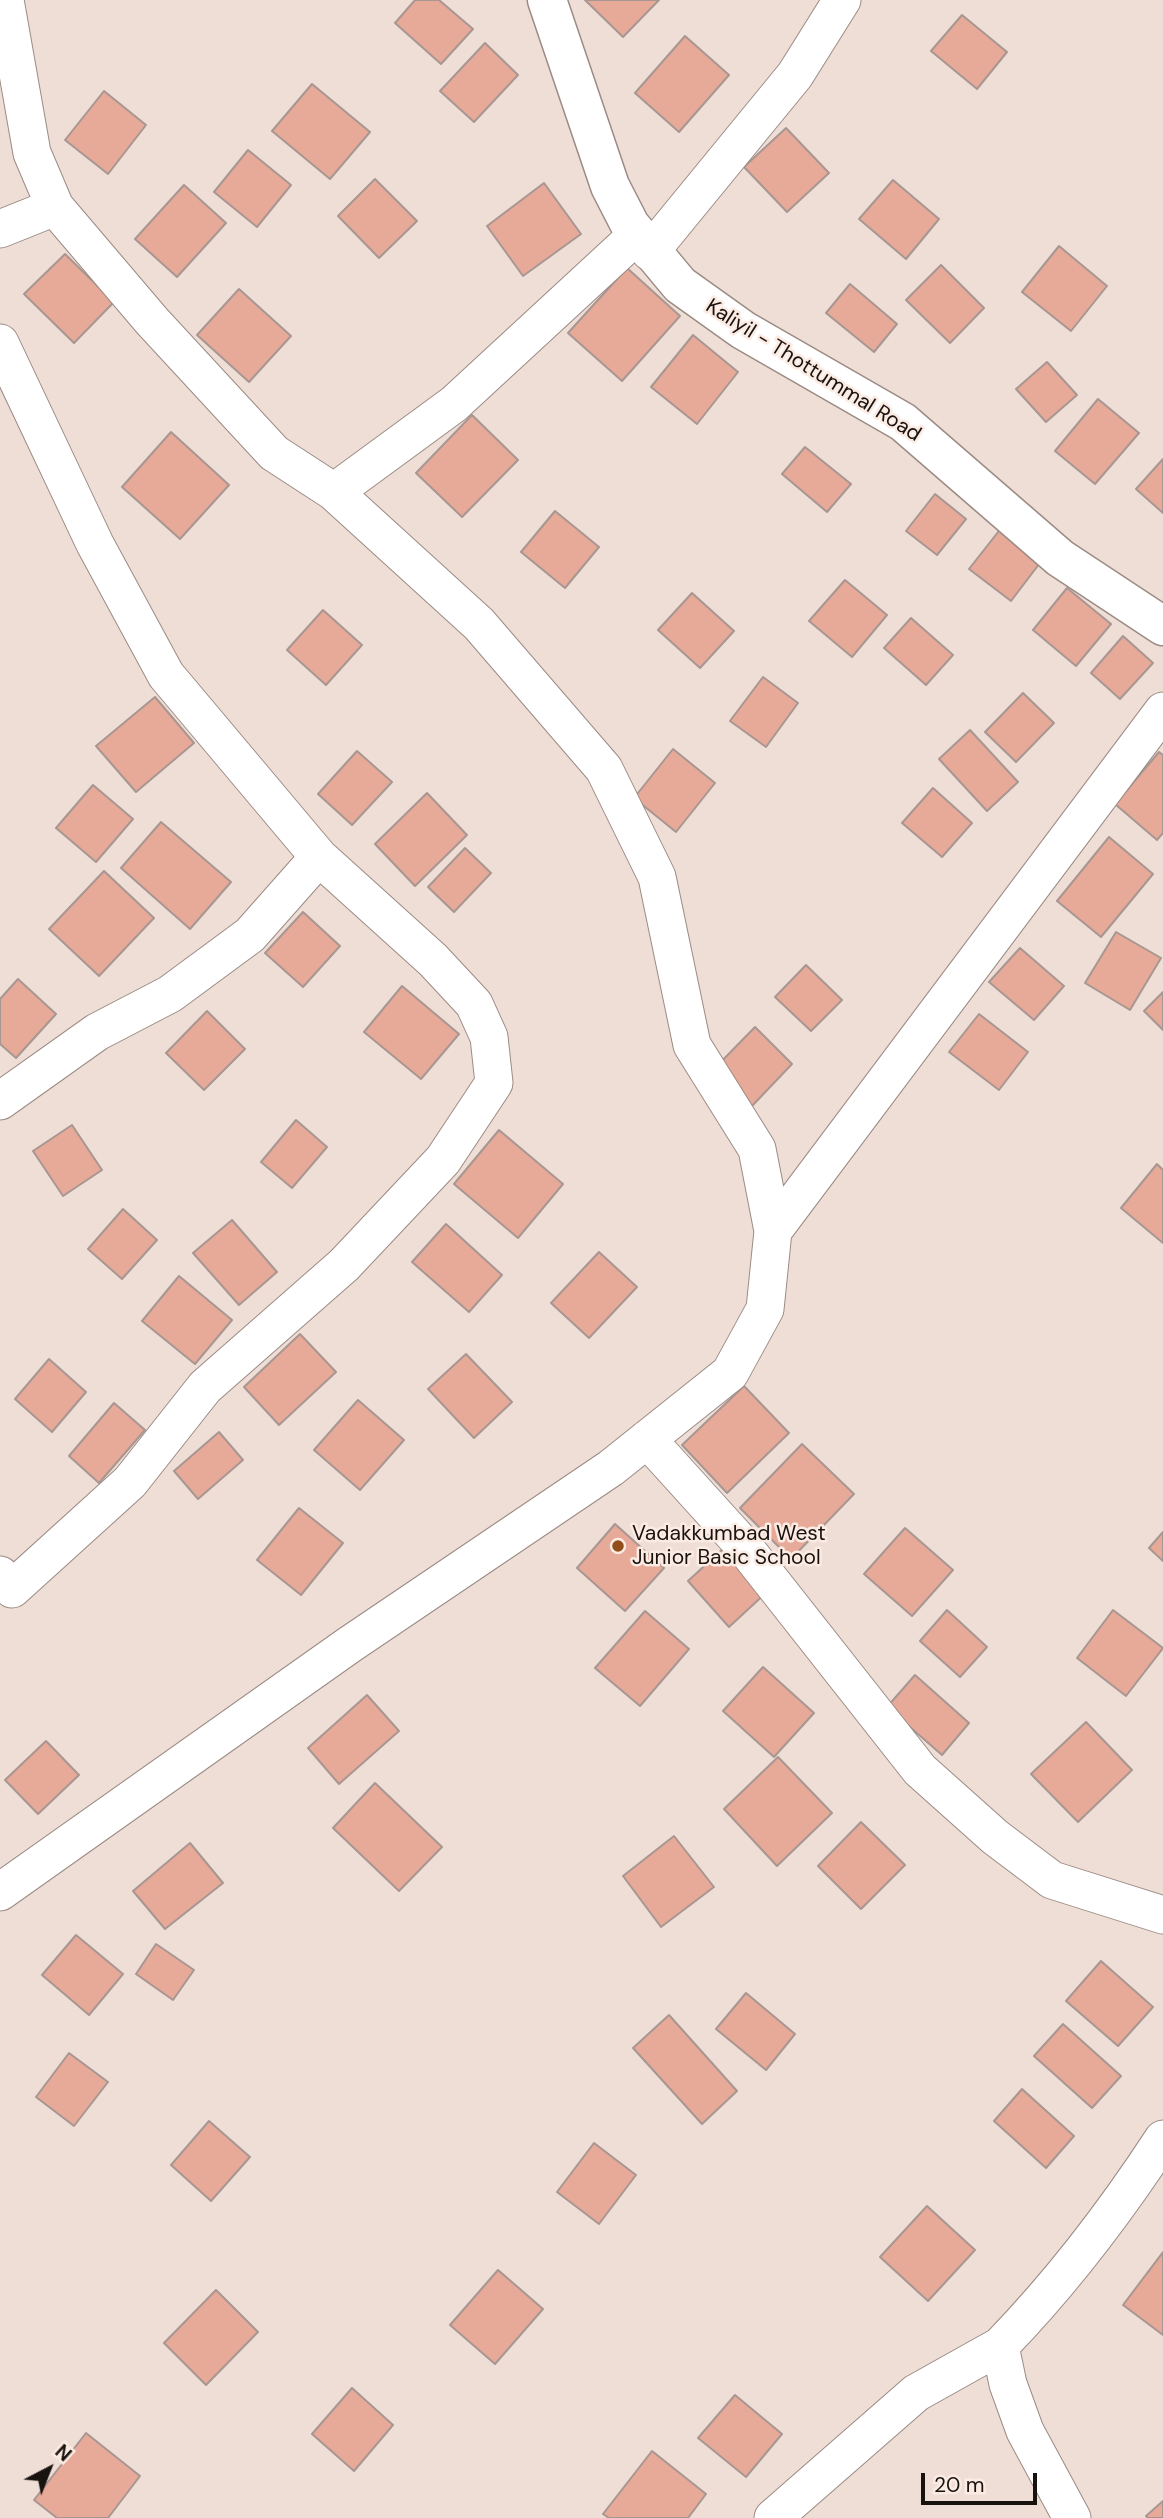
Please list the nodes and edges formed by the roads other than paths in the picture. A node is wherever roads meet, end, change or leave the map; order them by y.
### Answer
1 (5, 0) edge
2 (547, 0) edge
3 (842, 0) edge
4 (55, 207) junction
5 (0, 229) edge
6 (644, 244) junction
7 (0, 343) edge
8 (334, 492) junction
9 (1163, 626) edge
10 (1163, 711) edge
11 (319, 857) junction
12 (0, 1101) edge
13 (773, 1231) junction
14 (647, 1439) junction
15 (0, 1575) edge
16 (0, 1892) edge
17 (1163, 1915) edge
18 (1163, 2139) edge
19 (1000, 2346) junction
20 (773, 2518) edge
21 (1072, 2518) edge

1 - 4 street
2 - 6 main road, Kaliyil - Thottummal Road
3 - 6 street
4 - 5 street
4 - 8 street
6 - 8 street
6 - 9 main road, Kaliyil - Thottummal Road
7 - 11 street
8 - 13 street
10 - 13 street
11 - 12 street
11 - 15 street
13 - 14 street
14 - 16 street
14 - 17 street
18 - 19 street
19 - 20 street
19 - 21 street

